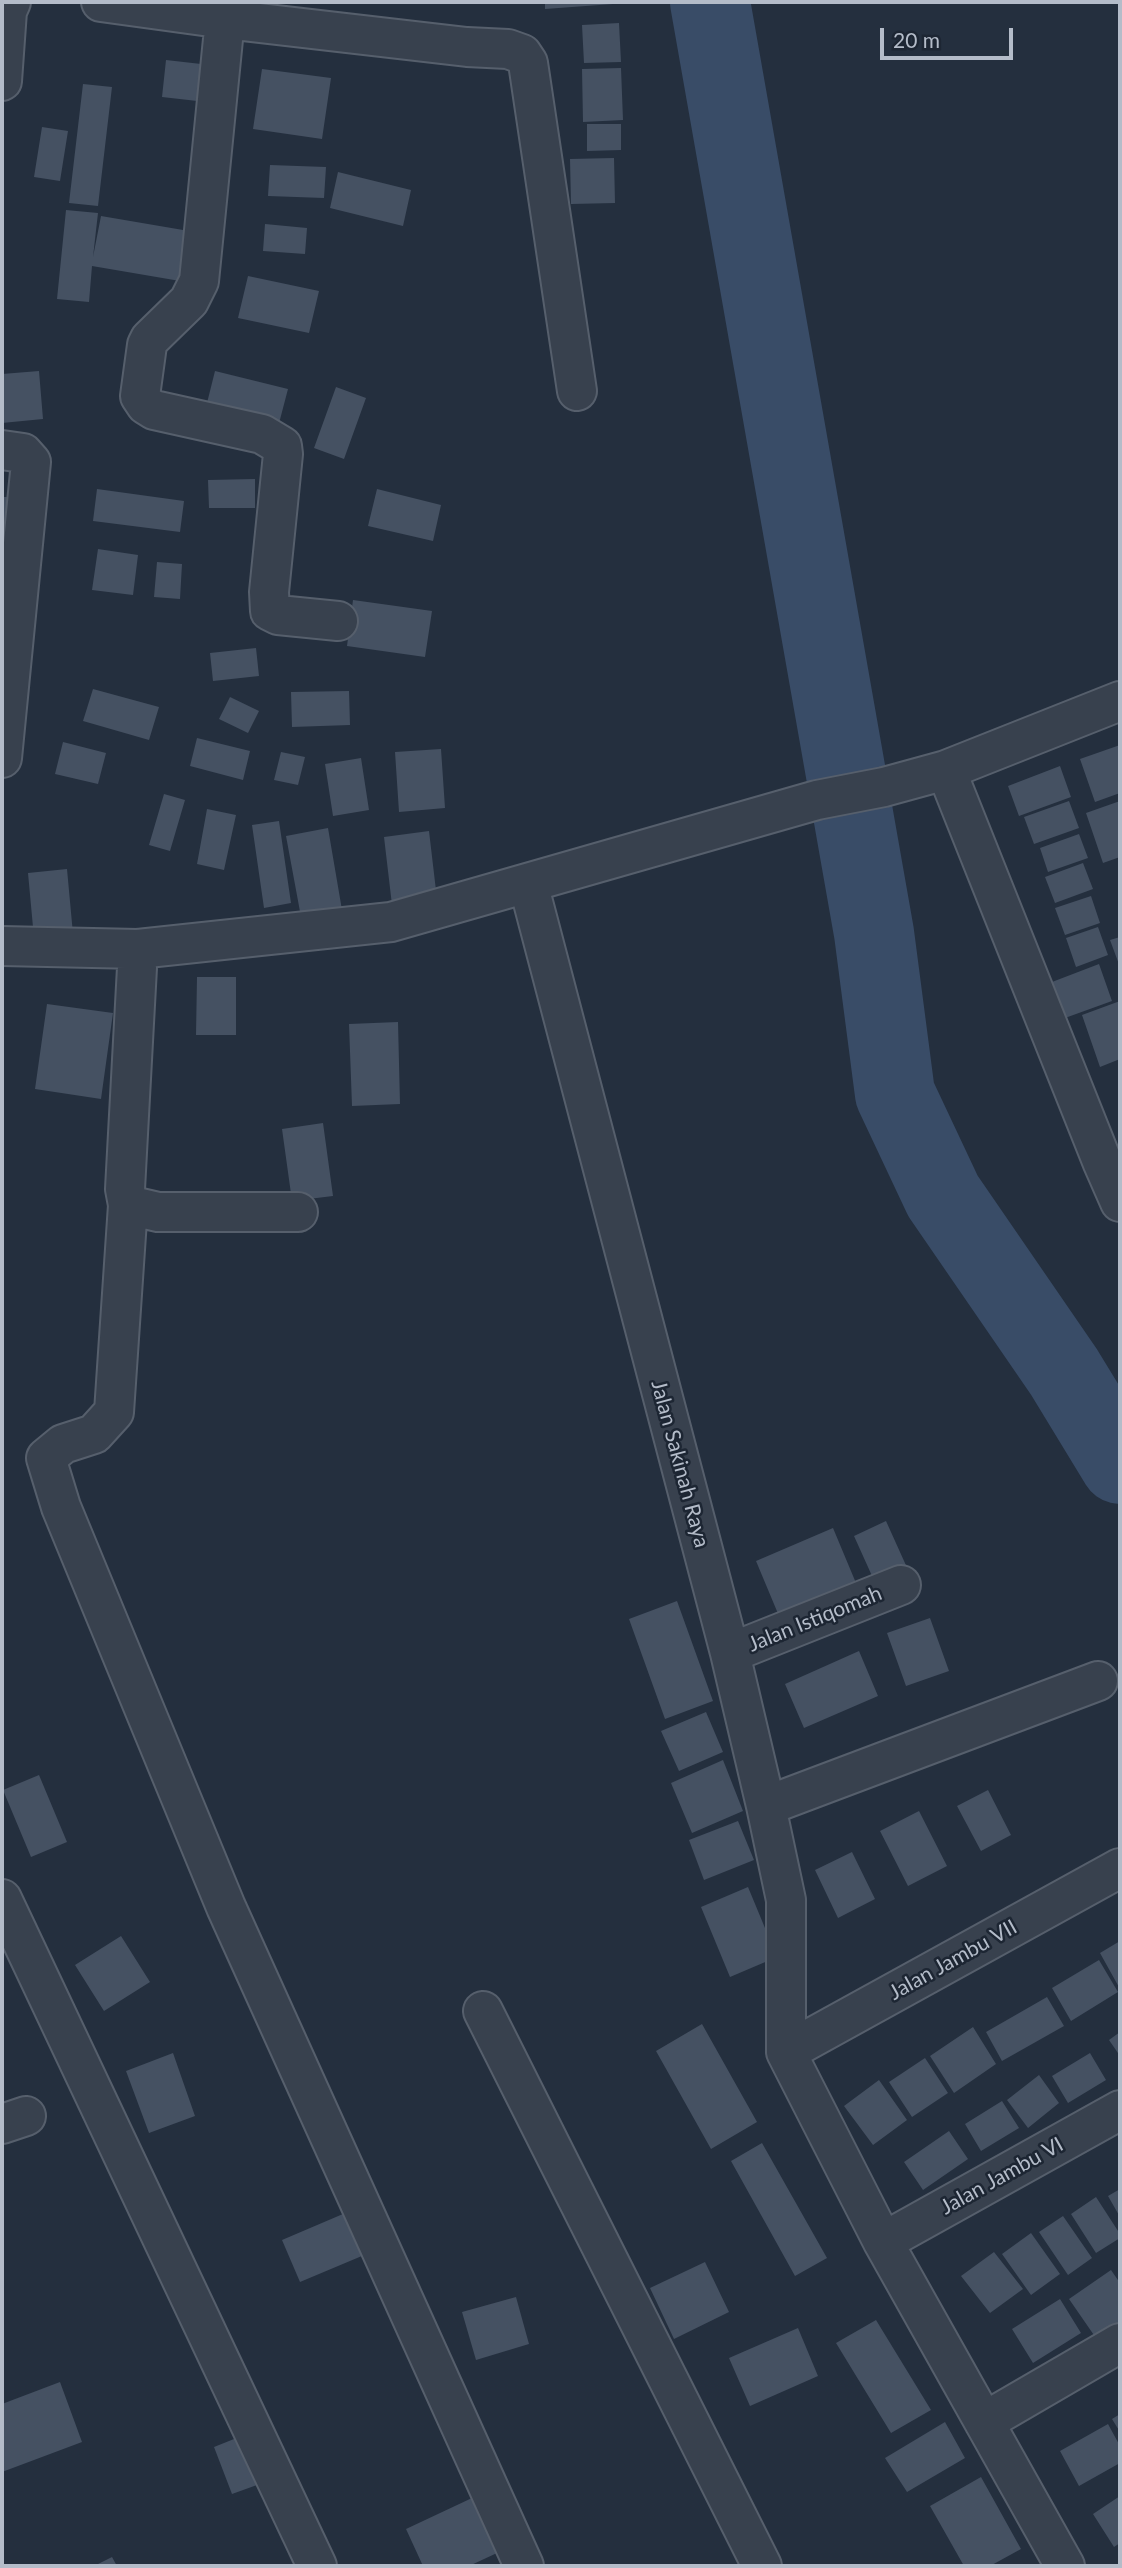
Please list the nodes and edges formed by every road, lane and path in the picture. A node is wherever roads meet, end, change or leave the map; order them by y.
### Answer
1 (11, 2) edge
2 (101, 2) edge
3 (225, 19) junction
4 (2, 81) edge
5 (577, 391) dead end
6 (2, 450) edge
7 (338, 621) dead end
8 (1120, 701) edge
9 (2, 758) edge
10 (946, 770) junction
11 (528, 883) junction
12 (2, 946) edge
13 (138, 949) junction
14 (1111, 1157) edge
15 (1120, 1202) edge
16 (128, 1205) junction
17 (298, 1212) dead end
18 (901, 1585) dead end
19 (730, 1653) junction
20 (1098, 1681) dead end
21 (766, 1806) junction
22 (1120, 1868) edge
23 (2, 1899) edge
24 (483, 2011) dead end
25 (786, 2052) junction
26 (1120, 2110) edge
27 (883, 2242) junction
28 (1120, 2343) edge
29 (984, 2422) junction
30 (317, 2566) edge
31 (524, 2566) edge
32 (762, 2566) edge
33 (1065, 2566) edge

1 - 4 street
2 - 3 street
3 - 5 street
3 - 7 street
6 - 9 street
8 - 10 street
10 - 11 street
10 - 14 street
11 - 13 street
11 - 19 street, Jalan Sakinah Raya
12 - 13 street
13 - 16 street
14 - 15 street
16 - 17 street
16 - 31 street
18 - 19 street, Jalan Istiqomah
19 - 21 street, Jalan Sakinah Raya
20 - 21 street
21 - 25 street, Jalan Sakinah Raya
22 - 25 street, Jalan Jambu VII
23 - 30 street
24 - 32 street
25 - 27 street
26 - 27 street, Jalan Jambu VI
27 - 29 street
28 - 29 street
29 - 33 street

